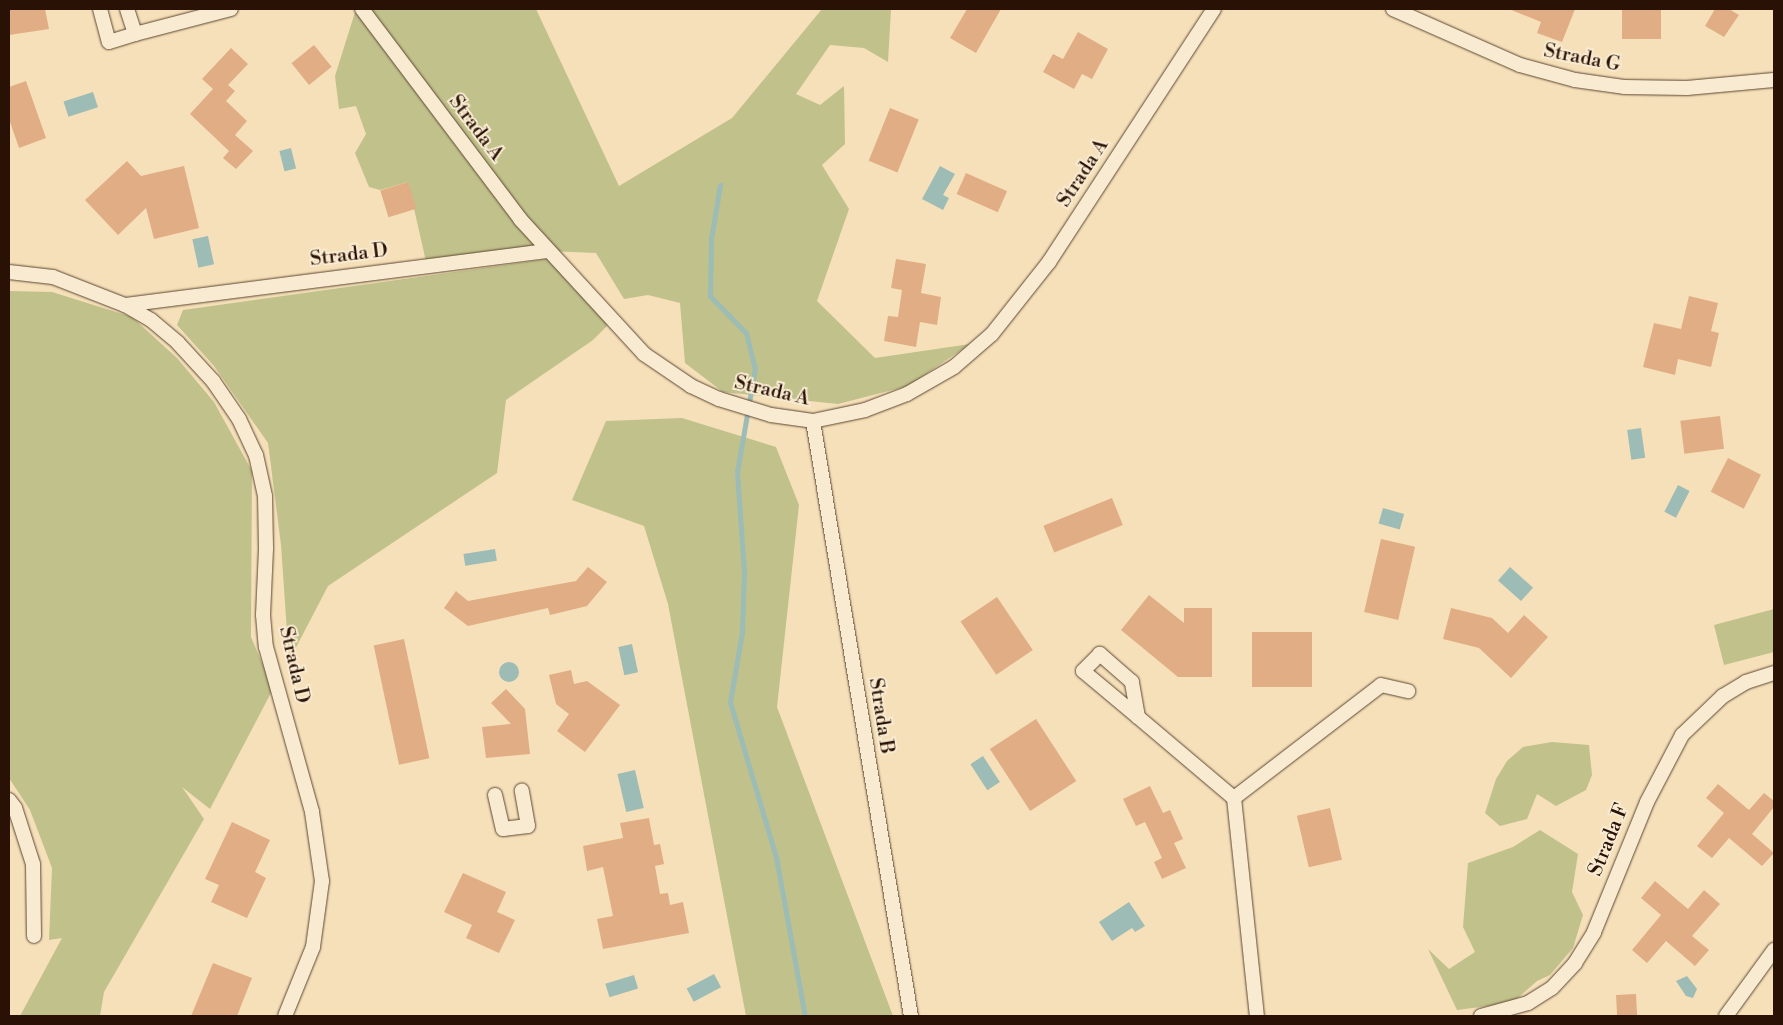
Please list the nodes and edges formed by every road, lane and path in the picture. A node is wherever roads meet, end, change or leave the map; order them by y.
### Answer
1 (100, 9) edge
2 (127, 9) edge
3 (231, 9) edge
4 (362, 9) edge
5 (1214, 9) edge
6 (1393, 9) edge
7 (135, 34) junction
8 (1774, 80) edge
9 (548, 251) junction
10 (9, 272) edge
11 (126, 305) junction
12 (813, 421) junction
13 (1774, 673) edge
14 (1408, 691) dead end
15 (1138, 717) junction
16 (522, 791) dead end
17 (495, 795) dead end
18 (1234, 798) junction
19 (9, 800) edge
20 (13, 813) edge
21 (34, 936) dead end
22 (1774, 950) edge
23 (285, 1016) edge
24 (911, 1016) edge
25 (1257, 1016) edge
26 (1481, 1016) edge
27 (1726, 1016) edge

1 - 7 street
2 - 7 street
3 - 7 street
4 - 9 street, Strada A
5 - 12 street, Strada A
6 - 8 street, Strada G
9 - 11 street, Strada D
9 - 12 street, Strada A
10 - 11 street, Strada D
11 - 23 street, Strada D
12 - 24 street, Strada B
13 - 26 street, Strada F
14 - 18 street
15 - 15 street
15 - 18 street
16 - 17 street
18 - 25 street
19 - 20 street
20 - 21 street
22 - 27 street

